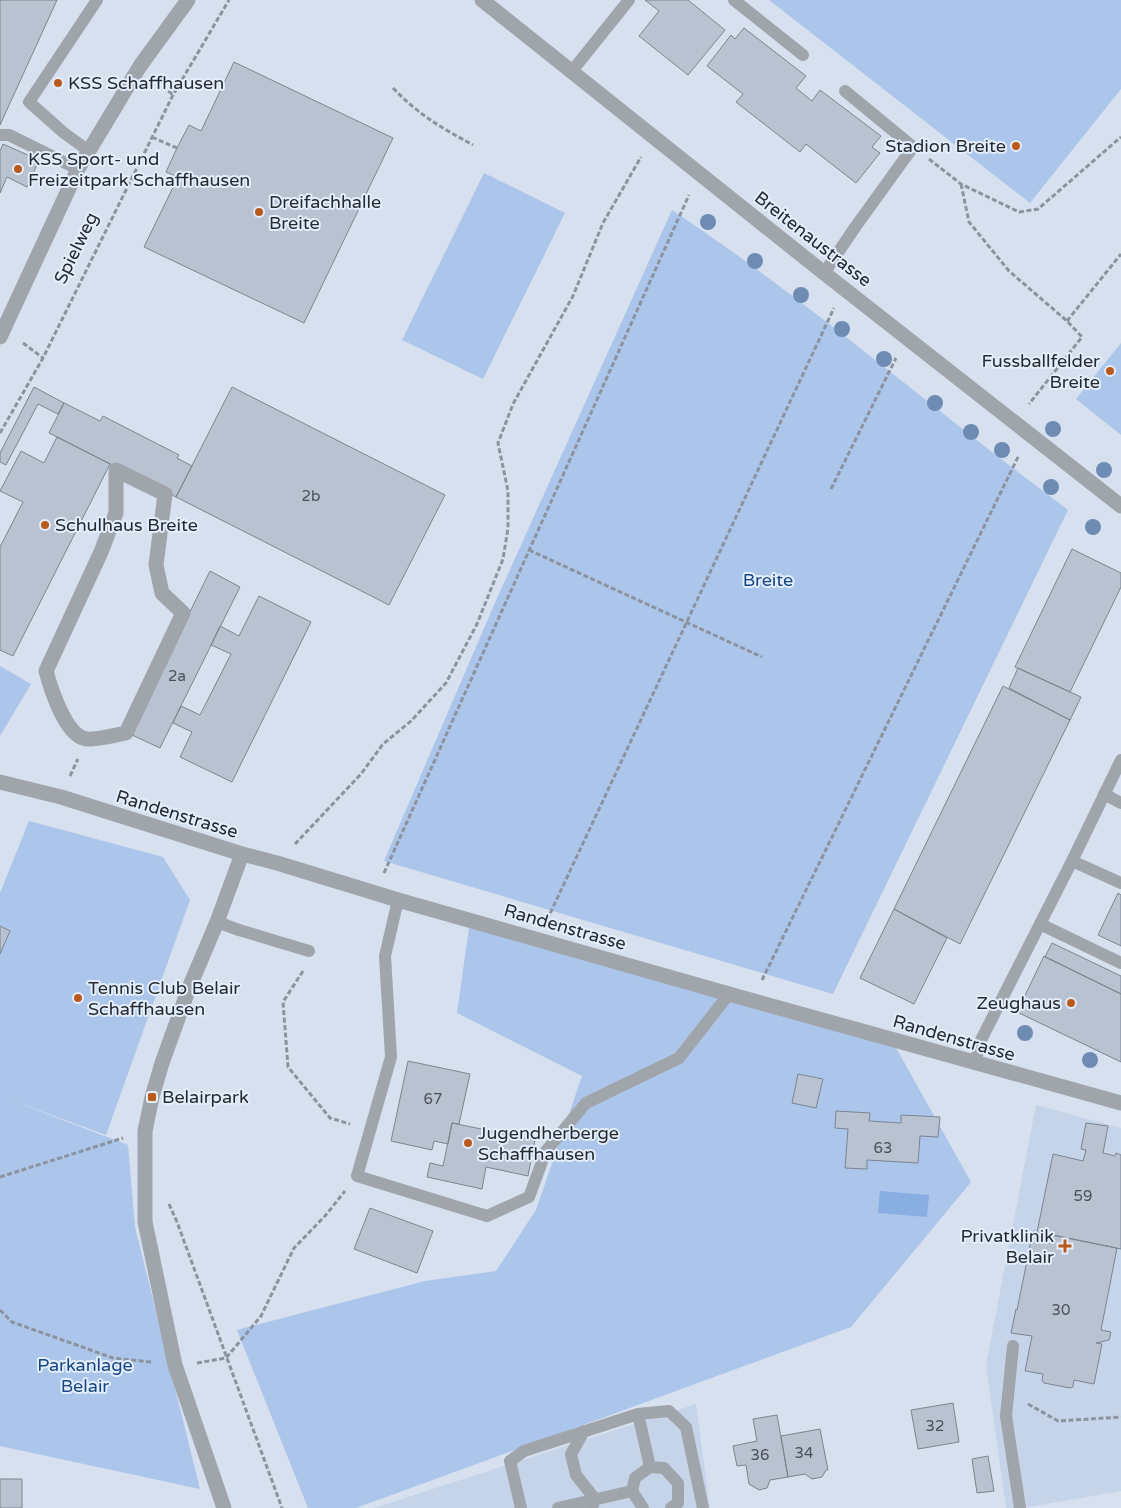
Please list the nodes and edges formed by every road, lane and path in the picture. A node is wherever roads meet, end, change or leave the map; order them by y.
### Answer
1 (97, 0) edge
2 (188, 0) edge
3 (229, 0) edge
4 (482, 0) edge
5 (629, 0) edge
6 (734, 0) edge
7 (803, 55) dead end
8 (572, 71) junction
9 (393, 88) dead end
10 (845, 91) dead end
11 (0, 134) edge
12 (653, 136) junction
13 (152, 137) junction
14 (1121, 138) edge
15 (473, 146) dead end
16 (913, 147) junction
17 (177, 148) dead end
18 (89, 151) junction
19 (78, 169) junction
20 (699, 173) junction
21 (961, 184) junction
22 (1121, 254) edge
23 (824, 273) junction
24 (843, 287) junction
25 (1067, 321) junction
26 (907, 336) junction
27 (0, 337) edge
28 (1015, 422) junction
29 (0, 433) edge
30 (1030, 433) junction
31 (831, 489) dead end
32 (1121, 506) edge
33 (529, 550) junction
34 (686, 621) junction
35 (762, 657) dead end
36 (87, 739) junction
37 (1121, 760) edge
38 (0, 782) edge
39 (1104, 794) junction
40 (60, 797) junction
41 (1121, 803) edge
42 (242, 854) junction
43 (1072, 861) junction
44 (277, 863) junction
45 (1121, 883) edge
46 (376, 892) junction
47 (398, 900) junction
48 (217, 922) junction
49 (1040, 924) junction
50 (538, 939) junction
51 (309, 951) dead end
52 (1121, 963) edge
53 (302, 971) dead end
54 (729, 994) junction
55 (752, 1000) junction
56 (975, 1063) junction
57 (1121, 1103) edge
58 (370, 1130) junction
59 (146, 1131) junction
60 (145, 1173) junction
61 (357, 1176) junction
62 (0, 1177) edge
63 (0, 1310) edge
64 (1013, 1346) dead end
65 (226, 1358) junction
66 (175, 1366) junction
67 (1008, 1392) junction
68 (638, 1414) junction
69 (1121, 1417) edge
70 (584, 1431) junction
71 (650, 1466) junction
72 (632, 1491) junction
73 (594, 1504) edge
74 (224, 1508) edge
75 (282, 1508) edge
76 (521, 1508) edge
77 (558, 1508) edge
78 (642, 1508) edge
79 (671, 1508) edge
80 (703, 1508) edge
81 (1020, 1508) edge

1 - 18 lane
2 - 18 street, Spielweg
3 - 13 path, Spielweg
4 - 8 street, Breitenaustrasse
5 - 8 lane
6 - 7 lane
8 - 12 street, Breitenaustrasse
9 - 15 path
10 - 16 lane
11 - 19 lane
12 - 20 street, Breitenaustrasse
12 - 44 path
13 - 17 path
13 - 29 path, Spielweg
14 - 21 path
16 - 21 path
16 - 23 lane
18 - 19 street, Spielweg
19 - 27 street, Spielweg
20 - 23 street, Breitenaustrasse
20 - 33 path
21 - 25 path
22 - 25 path
23 - 24 street, Breitenaustrasse
24 - 26 street, Breitenaustrasse
24 - 34 path
25 - 28 path
26 - 28 street, Breitenaustrasse
26 - 31 path
28 - 30 street, Breitenaustrasse
30 - 32 street, Breitenaustrasse
30 - 55 path
33 - 34 path
33 - 46 path
34 - 35 path
34 - 50 path
36 - 36 street
36 - 40 path
37 - 39 lane
38 - 40 street, Randenstrasse
39 - 41 lane
39 - 43 lane
40 - 42 street, Randenstrasse
42 - 44 street, Randenstrasse
42 - 48 street
43 - 45 lane
43 - 49 lane
44 - 46 street, Randenstrasse
46 - 47 street, Randenstrasse
47 - 50 street, Randenstrasse
47 - 58 lane
48 - 51 lane
48 - 59 street
49 - 52 lane
49 - 56 lane
50 - 54 street, Randenstrasse
53 - 58 path
54 - 55 street, Randenstrasse
54 - 61 lane
55 - 56 street, Randenstrasse
56 - 57 street, Randenstrasse
58 - 61 lane
59 - 60 street
59 - 62 path
60 - 65 path
60 - 66 street
61 - 65 path
63 - 66 path
64 - 67 lane
65 - 66 path
65 - 75 path
66 - 74 street
67 - 69 path
67 - 81 lane
68 - 70 lane
68 - 71 lane
68 - 80 lane
70 - 73 lane
70 - 76 lane
71 - 72 lane
71 - 79 lane
72 - 73 lane
72 - 78 lane
73 - 77 lane

